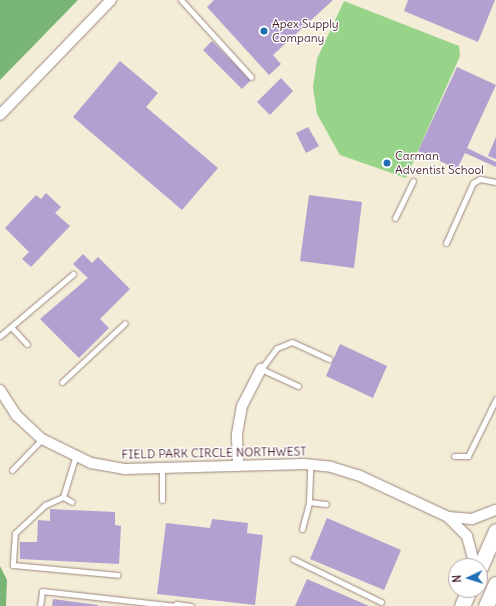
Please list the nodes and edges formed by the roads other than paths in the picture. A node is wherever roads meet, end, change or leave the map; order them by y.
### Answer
1 (111, 0) edge
2 (181, 0) edge
3 (251, 77) dead end
4 (0, 115) edge
5 (413, 181) dead end
6 (496, 182) edge
7 (395, 218) dead end
8 (446, 243) dead end
9 (73, 274) dead end
10 (126, 323) dead end
11 (12, 328) junction
12 (0, 336) edge
13 (27, 344) dead end
14 (329, 359) dead end
15 (261, 369) junction
16 (62, 382) dead end
17 (298, 386) dead end
18 (0, 390) edge
19 (496, 399) edge
20 (42, 440) junction
21 (454, 456) dead end
22 (75, 458) junction
23 (310, 464) junction
24 (238, 466) junction
25 (162, 468) junction
26 (12, 470) dead end
27 (64, 497) junction
28 (162, 500) dead end
29 (72, 502) dead end
30 (309, 502) junction
31 (326, 504) dead end
32 (496, 510) edge
33 (448, 517) junction
34 (302, 529) dead end
35 (496, 531) edge
36 (472, 558) edge
37 (484, 558) edge
38 (293, 559) dead end
39 (118, 575) dead end
40 (496, 584) edge
41 (381, 602) dead end
42 (176, 605) edge
43 (40, 606) edge
44 (191, 606) edge
45 (486, 606) edge

1 - 4 street
2 - 3 lane
5 - 7 lane
6 - 8 lane
9 - 11 lane
10 - 16 lane
11 - 12 lane
11 - 13 lane
14 - 15 lane
15 - 17 lane
15 - 24 street
18 - 20 street, FIELD PARK CIRCLE NORTHWEST
19 - 21 lane
20 - 22 street, FIELD PARK CIRCLE NORTHWEST
20 - 26 lane
22 - 25 street, FIELD PARK CIRCLE NORTHWEST
22 - 27 lane
23 - 24 street, FIELD PARK CIRCLE NORTHWEST
23 - 30 lane
23 - 33 street, FIELD PARK CIRCLE NORTHWEST
24 - 25 street, FIELD PARK CIRCLE NORTHWEST
25 - 28 lane
27 - 29 lane
27 - 39 lane
30 - 31 lane
30 - 34 lane
32 - 33 street, FIELD PARK CIRCLE NORTHWEST
33 - 36 street, FIELD PARK CIRCLE NORTHWEST
35 - 37 main road
38 - 41 lane
40 - 45 main road
42 - 43 lane
42 - 44 lane

